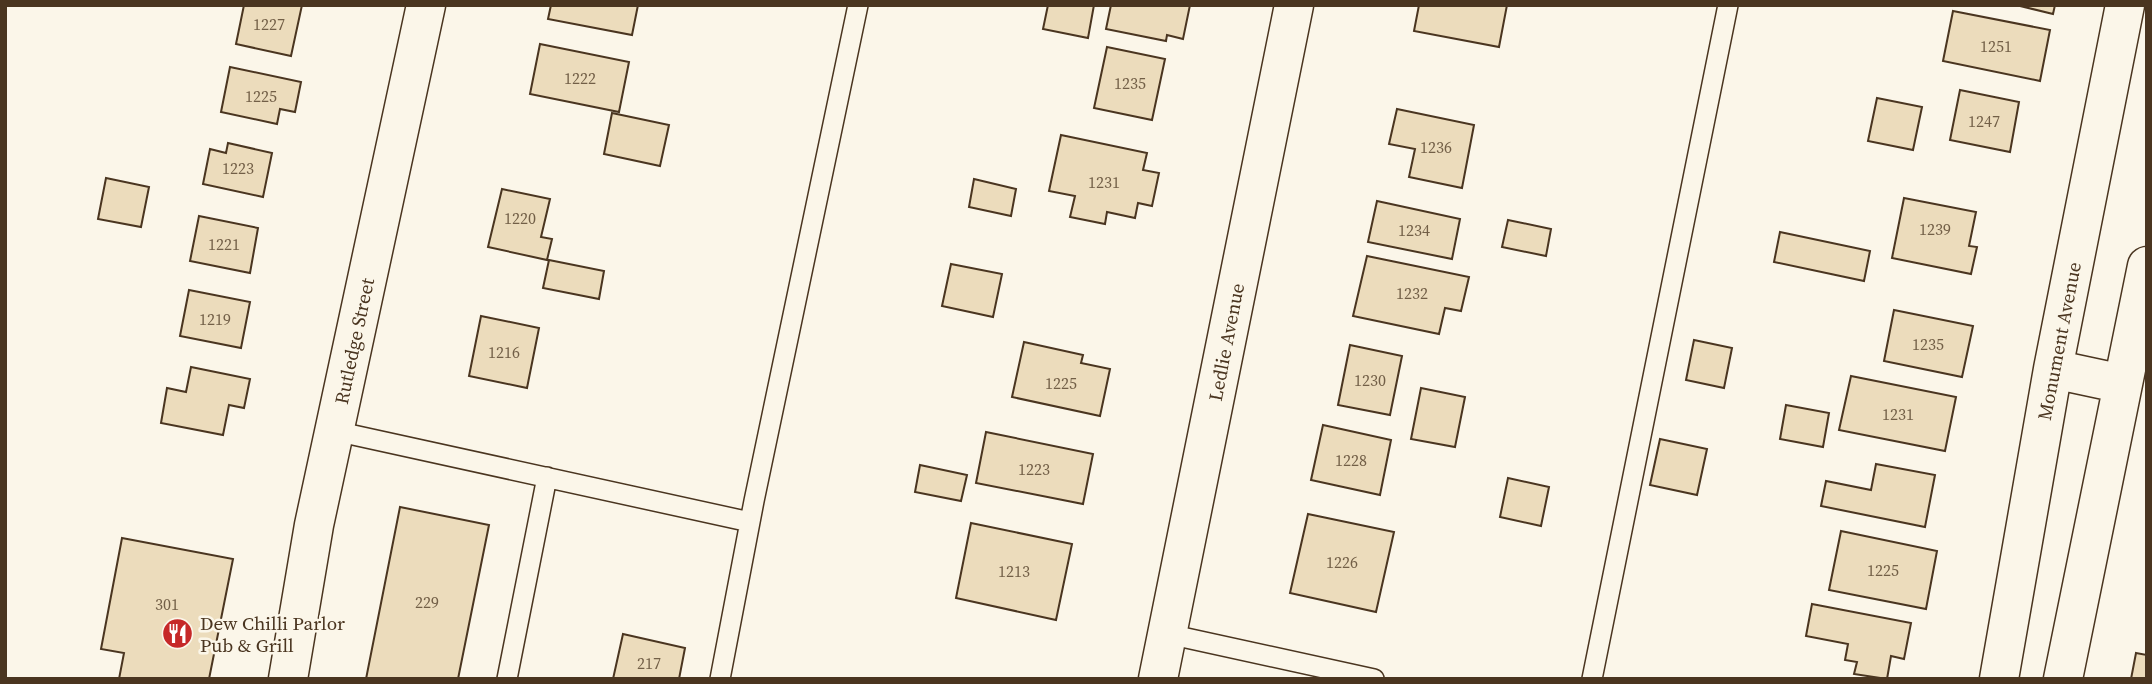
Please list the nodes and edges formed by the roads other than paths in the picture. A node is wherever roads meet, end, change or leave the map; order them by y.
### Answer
1 (426, 5) edge
2 (858, 5) edge
3 (1294, 5) edge
4 (1728, 5) edge
5 (2125, 5) edge
6 (2147, 266) edge
7 (2053, 369) junction
8 (2123, 384) junction
9 (335, 431) junction
10 (547, 477) junction
11 (750, 522) junction
12 (1168, 634) junction
13 (288, 679) edge
14 (507, 679) edge
15 (720, 679) edge
16 (1158, 679) edge
17 (1374, 679) edge
18 (1592, 679) edge
19 (1999, 679) edge
20 (2063, 679) edge

1 - 9 street, Rutledge Street
2 - 11 lane
3 - 12 street, Ledlie Avenue
4 - 18 lane
5 - 7 street, Monument Avenue
6 - 8 street
7 - 8 street
7 - 19 street, Monument Avenue
8 - 20 street
9 - 10 lane
9 - 13 street, Rutledge Street
10 - 11 lane
10 - 14 lane
11 - 15 lane
12 - 16 street, Ledlie Avenue
12 - 17 lane

